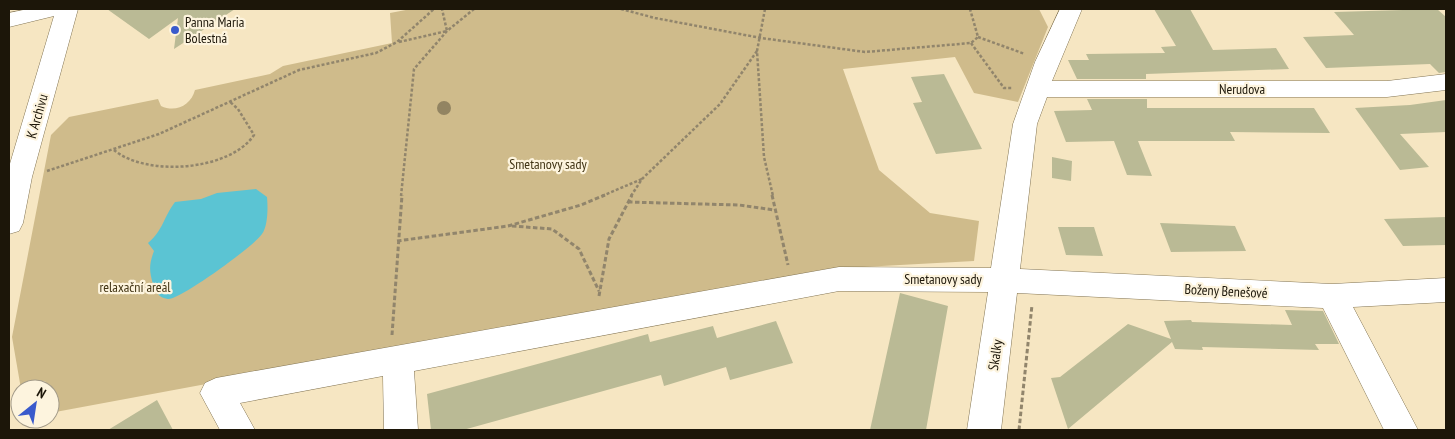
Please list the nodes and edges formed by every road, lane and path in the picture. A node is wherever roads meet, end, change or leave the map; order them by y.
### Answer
1 (55, 9) edge
2 (67, 9) edge
3 (434, 9) edge
4 (442, 9) edge
5 (474, 9) edge
6 (621, 9) edge
7 (765, 9) edge
8 (970, 9) edge
9 (1070, 9) edge
10 (9, 20) edge
11 (447, 31) junction
12 (978, 37) junction
13 (761, 38) junction
14 (396, 42) junction
15 (971, 43) junction
16 (757, 51) junction
17 (1027, 55) dead end
18 (1446, 82) edge
19 (1037, 89) junction
20 (229, 101) junction
21 (113, 150) junction
22 (19, 177) junction
23 (642, 179) junction
24 (628, 202) junction
25 (774, 210) junction
26 (9, 223) edge
27 (508, 226) junction
28 (397, 241) junction
29 (1019, 280) junction
30 (793, 287) junction
31 (1446, 290) edge
32 (599, 291) junction
33 (1332, 296) junction
34 (598, 323) junction
35 (394, 360) junction
36 (238, 430) edge
37 (400, 430) edge
38 (984, 430) edge
39 (1019, 430) edge
40 (1401, 430) edge

1 - 10 street
2 - 22 street, K Archivu
3 - 14 path
4 - 11 path
5 - 11 path
6 - 13 path
7 - 13 path
8 - 12 path
9 - 19 street
11 - 14 path
11 - 28 path
12 - 15 path
12 - 17 path
13 - 15 path
13 - 16 path
14 - 20 path
15 - 19 path
16 - 23 path
16 - 25 path
18 - 19 street, Nerudova
19 - 29 street
20 - 21 path
20 - 21 path
21 - 22 path
22 - 26 street, K Archivu
23 - 24 path
23 - 27 path
24 - 25 path
24 - 32 path
25 - 30 path
27 - 28 path
27 - 32 path
28 - 35 path
29 - 30 street, Smetanovy sady
29 - 33 street, Boženy Benešové
29 - 38 street, Skalky
29 - 39 path
30 - 34 street, Smetanovy sady
31 - 33 street, Boženy Benešové
32 - 34 path
33 - 40 street
34 - 35 street, Smetanovy sady
35 - 36 street, Smetanovy sady
35 - 37 street

